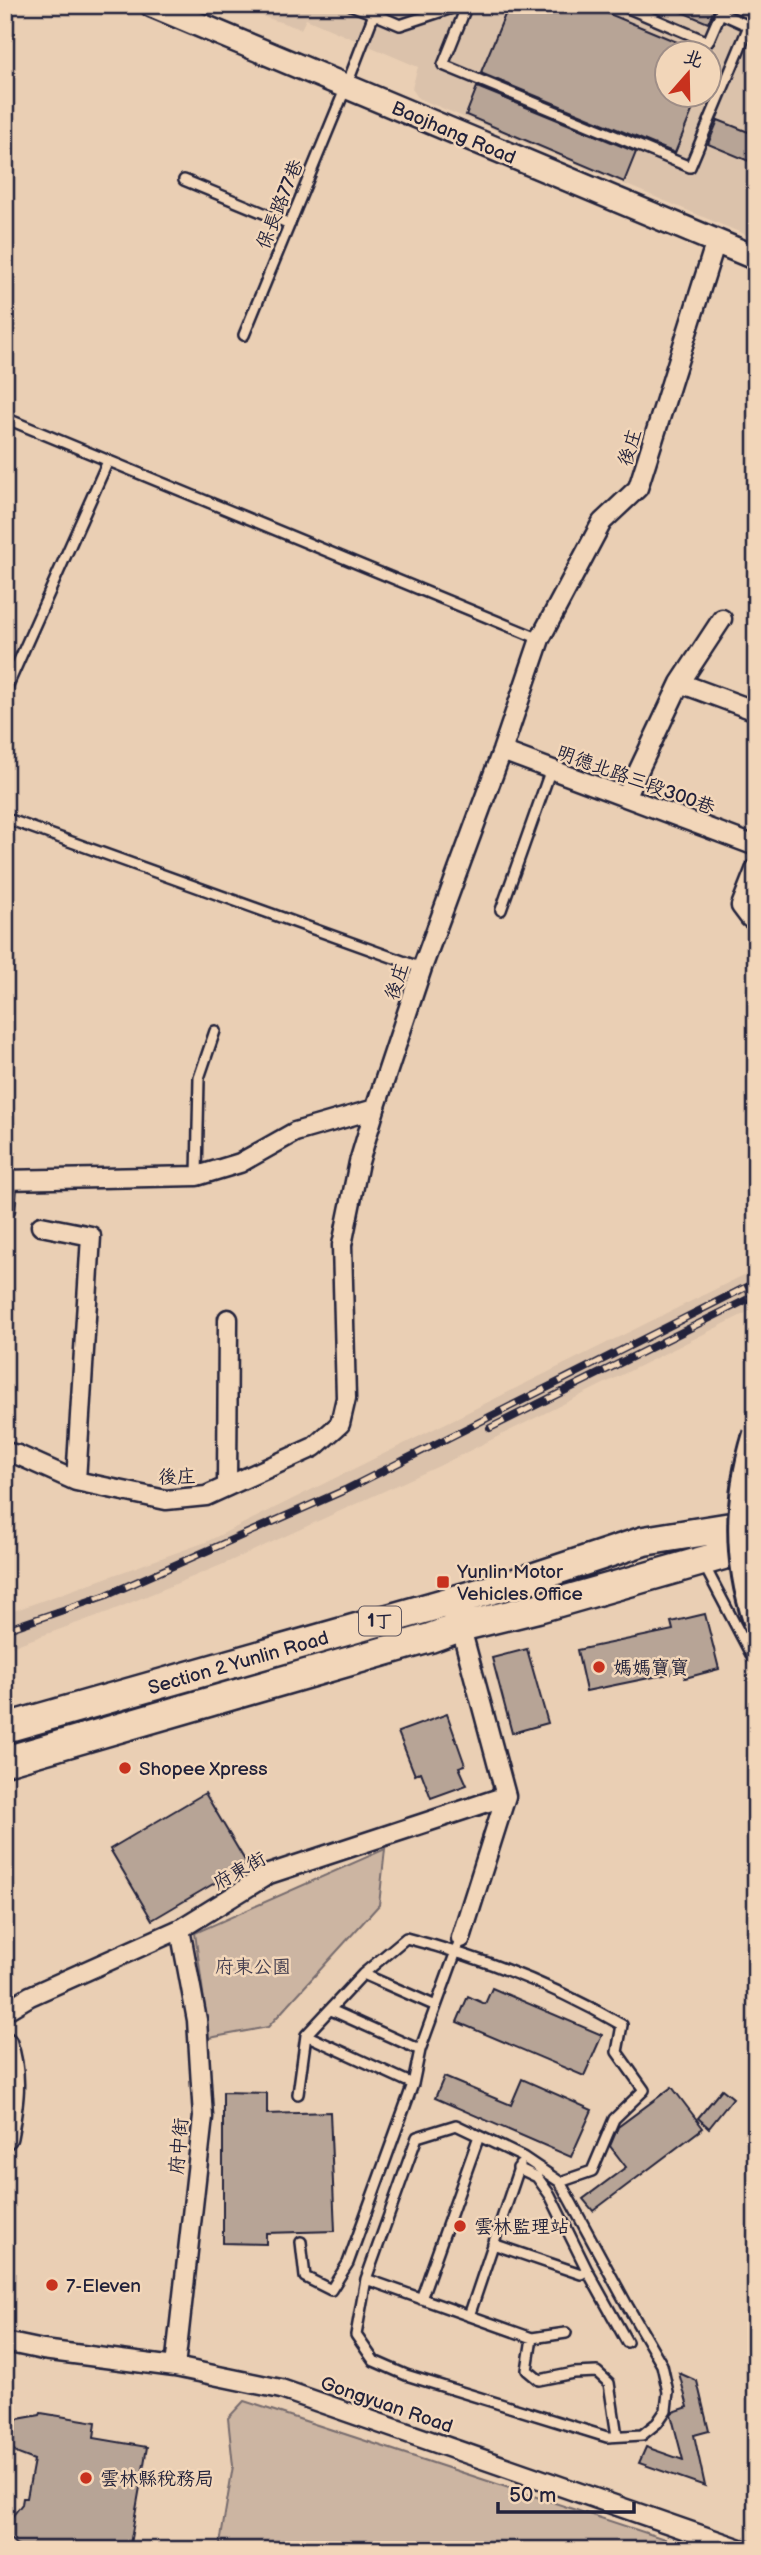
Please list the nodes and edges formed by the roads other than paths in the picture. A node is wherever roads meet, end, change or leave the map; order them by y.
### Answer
1 (152, 5) edge
2 (351, 5) edge
3 (461, 5) edge
4 (467, 5) edge
5 (621, 5) edge
6 (722, 9) edge
7 (374, 14) junction
8 (346, 87) junction
9 (184, 180) dead end
10 (290, 224) junction
11 (716, 241) junction
12 (756, 258) edge
13 (244, 335) dead end
14 (5, 418) edge
15 (108, 461) junction
16 (722, 619) dead end
17 (540, 639) junction
18 (680, 683) junction
19 (5, 692) edge
20 (756, 711) edge
21 (502, 751) junction
22 (551, 769) junction
23 (625, 797) junction
24 (5, 818) edge
25 (756, 846) edge
26 (756, 868) edge
27 (501, 910) dead end
28 (756, 920) edge
29 (422, 968) junction
30 (215, 1031) dead end
31 (375, 1109) junction
32 (197, 1176) junction
33 (6, 1180) edge
34 (5, 1209) edge
35 (41, 1226) dead end
36 (228, 1319) dead end
37 (756, 1434) edge
38 (5, 1452) edge
39 (76, 1481) junction
40 (227, 1485) junction
41 (756, 1524) edge
42 (756, 1529) edge
43 (701, 1560) junction
44 (453, 1600) junction
45 (756, 1621) edge
46 (460, 1627) junction
47 (756, 1664) edge
48 (5, 1728) edge
49 (5, 1761) edge
50 (506, 1796) junction
51 (180, 1929) junction
52 (459, 1945) junction
53 (363, 1974) junction
54 (436, 2006) junction
55 (331, 2010) junction
56 (5, 2011) edge
57 (306, 2035) junction
58 (5, 2043) edge
59 (420, 2050) junction
60 (413, 2084) junction
61 (298, 2094) dead end
62 (479, 2136) junction
63 (5, 2137) edge
64 (523, 2157) junction
65 (519, 2168) junction
66 (560, 2182) junction
67 (301, 2242) dead end
68 (493, 2244) junction
69 (587, 2270) junction
70 (366, 2279) junction
71 (421, 2299) junction
72 (469, 2316) junction
73 (566, 2333) dead end
74 (532, 2338) junction
75 (5, 2342) edge
76 (627, 2342) dead end
77 (175, 2367) junction
78 (617, 2436) junction
79 (744, 2550) edge

1 - 8 street, Baojhang Road
2 - 7 lane
3 - 7 lane
4 - 6 lane
5 - 6 lane
7 - 8 lane, 保長路77巷
8 - 10 lane, 保長路77巷
8 - 11 street, Baojhang Road
9 - 10 lane
10 - 13 lane, 保長路77巷
11 - 12 street, Baojhang Road
11 - 17 street, 後庄
14 - 15 lane
15 - 17 lane
15 - 19 lane
16 - 18 street
17 - 21 street, 後庄
18 - 20 street
18 - 23 street
21 - 22 street, 明德北路三段300巷
21 - 29 street, 後庄
22 - 23 street, 明德北路三段300巷
22 - 27 lane
23 - 25 street, 明德北路三段300巷
24 - 29 lane
26 - 28 street
29 - 31 street, 後庄
30 - 32 lane
31 - 32 street
31 - 40 street, 後庄
32 - 33 street
33 - 34 street
35 - 39 street
36 - 40 street
37 - 45 main road, bridge
38 - 39 street, 後庄
39 - 40 street, 後庄
41 - 44 main road, Section 2 Yunlin Road / 1丁
42 - 43 main road, 1丁
43 - 46 main road, Section 2 Yunlin Road / 1丁
43 - 47 lane
44 - 46 street
44 - 48 main road, Section 2 Yunlin Road / 1丁
46 - 49 main road, Section 2 Yunlin Road / 1丁
46 - 50 street
50 - 51 street, 府東街
50 - 52 street
51 - 56 street, 府東街
51 - 77 street, 府中街
52 - 53 lane
52 - 54 lane
52 - 66 lane
53 - 54 lane
53 - 55 lane
54 - 59 lane
55 - 57 lane
55 - 59 lane
57 - 60 lane
57 - 61 lane
58 - 63 street
59 - 60 lane
60 - 67 lane
62 - 64 lane
62 - 70 lane
62 - 71 lane
64 - 65 lane
64 - 66 lane
65 - 68 lane
65 - 69 lane
66 - 78 lane
68 - 69 lane
68 - 72 lane
69 - 76 lane
70 - 71 lane
70 - 78 lane
71 - 72 lane
72 - 74 lane
73 - 74 lane
74 - 78 lane
75 - 77 street, Gongyuan Road
77 - 79 street, Gongyuan Road

